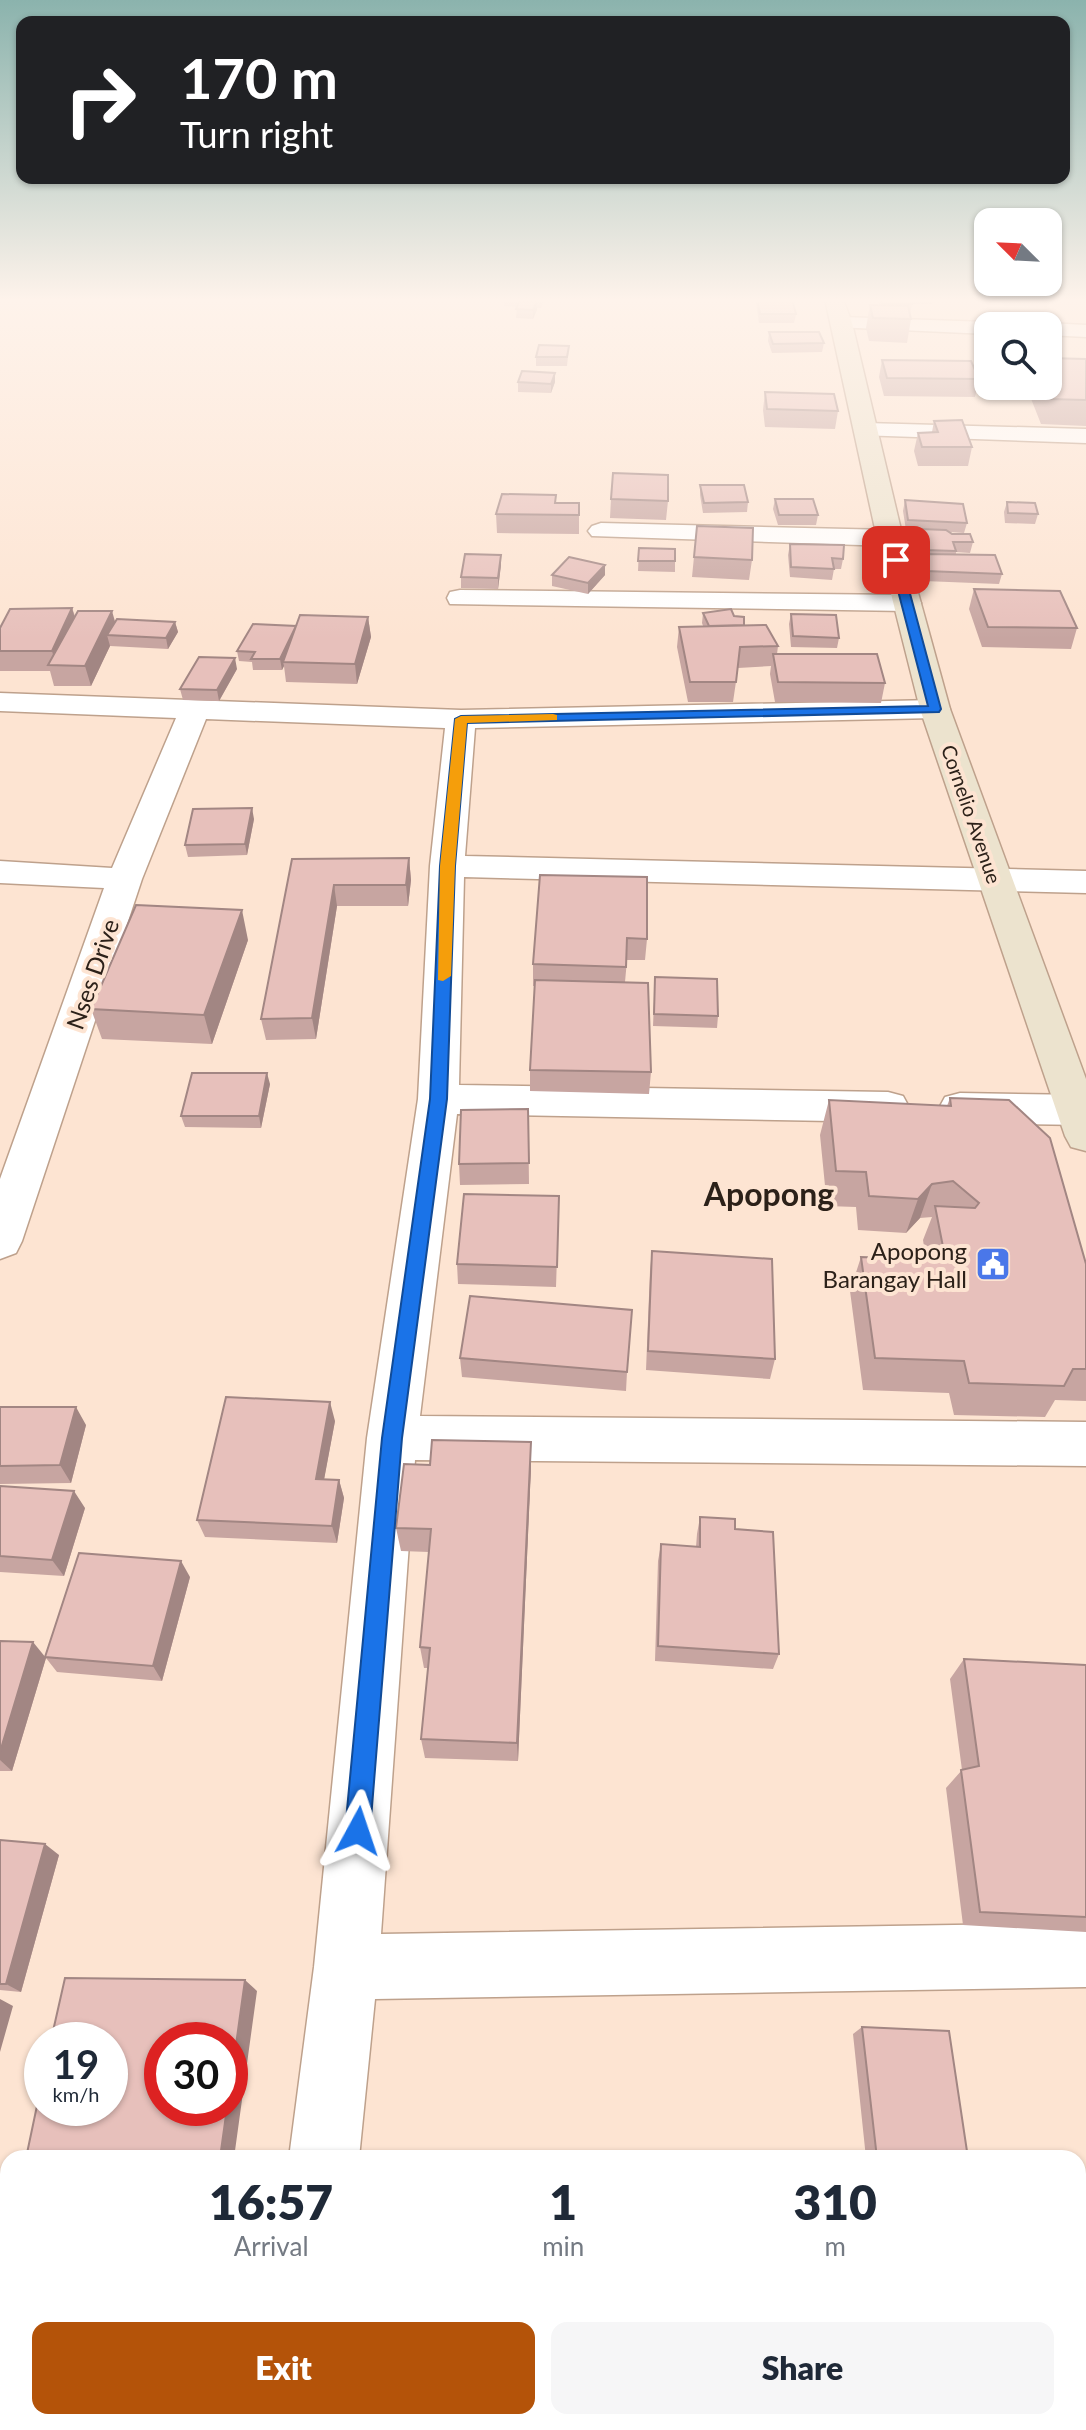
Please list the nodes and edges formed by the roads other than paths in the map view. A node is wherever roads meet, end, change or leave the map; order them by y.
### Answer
1 (862, 412) edge
2 (866, 430) junction
3 (1086, 436) edge
4 (601, 531) dead end
5 (890, 538) junction
6 (460, 598) dead end
7 (907, 603) junction
8 (0, 702) edge
9 (935, 709) junction
10 (194, 711) junction
11 (461, 719) junction
12 (447, 866) junction
13 (0, 872) edge
14 (125, 879) junction
15 (995, 881) junction
16 (1086, 882) edge
17 (438, 1099) junction
18 (1083, 1118) edge
19 (0, 1241) edge
20 (392, 1438) junction
21 (1086, 1444) edge
22 (1086, 1955) edge
23 (346, 1967) junction
24 (325, 2150) edge

1 - 2 street, Cornelio Avenue
2 - 3 street
2 - 5 street, Cornelio Avenue
4 - 5 street
5 - 7 street, Cornelio Avenue
6 - 7 street
7 - 9 street, Cornelio Avenue
8 - 10 street
9 - 11 street
9 - 15 street, Cornelio Avenue
10 - 11 street
10 - 14 street, Nses Drive
11 - 12 street
12 - 15 street
12 - 17 street
13 - 14 street
14 - 19 street, Nses Drive
15 - 16 street
15 - 18 street, Cornelio Avenue
17 - 18 street
17 - 20 street
20 - 21 street
20 - 23 street
22 - 23 street
23 - 24 street

